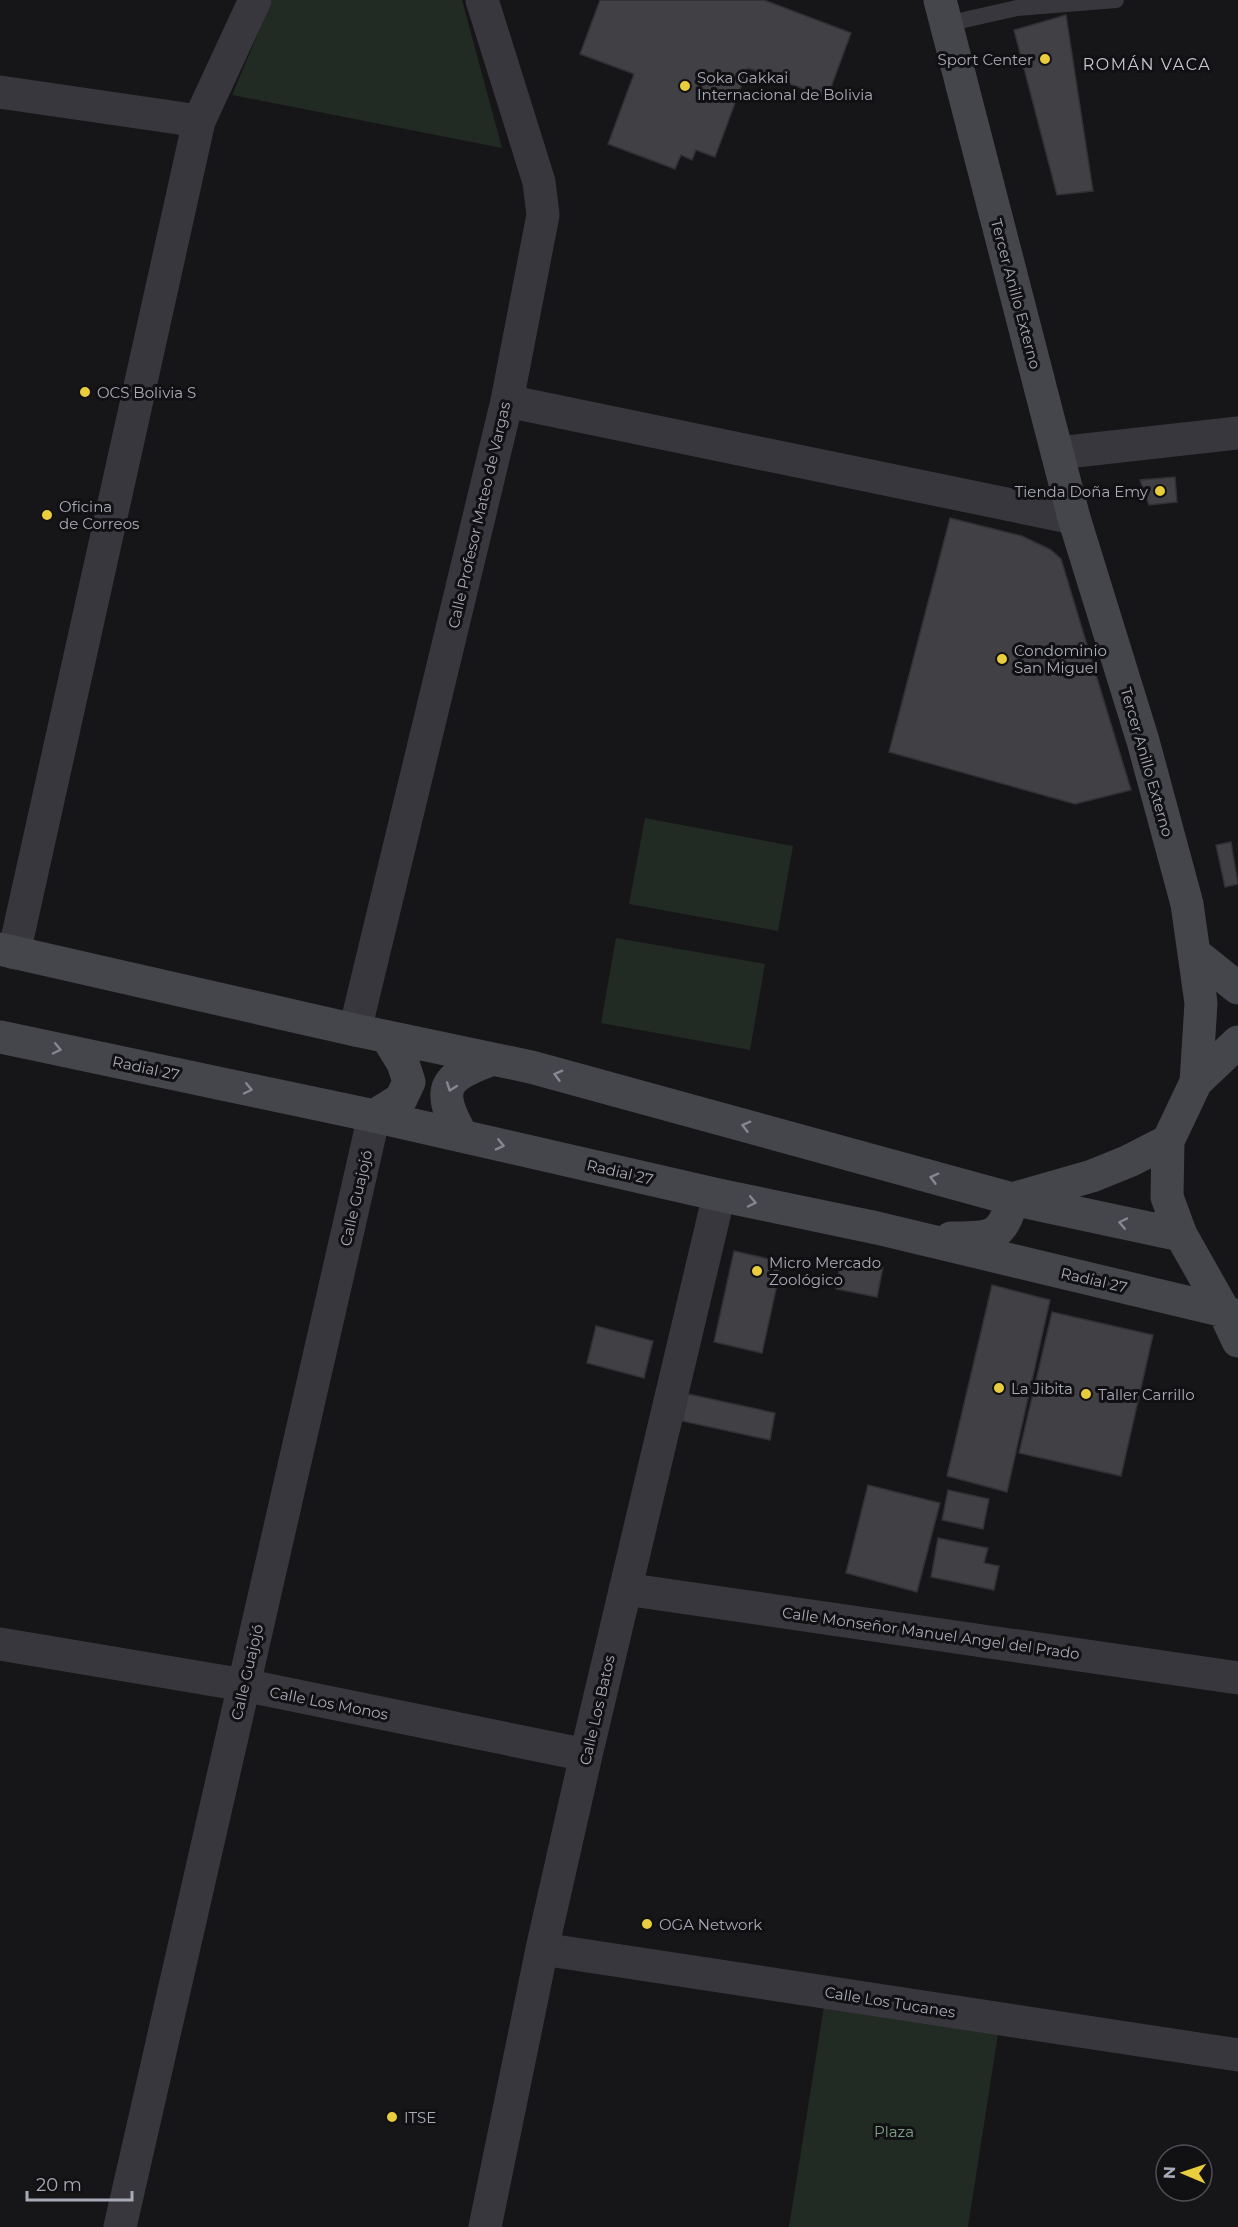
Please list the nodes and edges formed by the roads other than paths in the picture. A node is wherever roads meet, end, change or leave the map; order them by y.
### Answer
1 (255, 0) edge
2 (482, 0) edge
3 (1116, 0) edge
4 (943, 12) edge
5 (0, 92) edge
6 (199, 121) junction
7 (507, 400) junction
8 (1238, 433) edge
9 (1058, 453) junction
10 (1074, 518) junction
11 (7, 951) edge
12 (1194, 953) junction
13 (1238, 988) edge
14 (355, 1030) junction
15 (0, 1037) edge
16 (387, 1037) junction
17 (1238, 1042) edge
18 (493, 1059) junction
19 (1196, 1082) junction
20 (374, 1116) junction
21 (462, 1137) junction
22 (1168, 1141) junction
23 (719, 1195) junction
24 (1012, 1199) junction
25 (1180, 1235) junction
26 (923, 1239) junction
27 (1231, 1314) edge
28 (1238, 1341) edge
29 (625, 1589) junction
30 (0, 1644) edge
31 (1238, 1678) edge
32 (244, 1685) junction
33 (586, 1755) junction
34 (542, 1949) junction
35 (1238, 2055) edge
36 (120, 2227) edge
37 (485, 2227) edge

1 - 6 street
2 - 7 street, Calle Profesor Mateo de Vargas
3 - 4 lane
4 - 9 street, Tercer Anillo Externo
5 - 6 street
6 - 11 street
7 - 10 street
7 - 14 street, Calle Profesor Mateo de Vargas
8 - 9 street
9 - 10 street, Tercer Anillo Externo
10 - 12 street, Tercer Anillo Externo
11 - 14 street
12 - 13 street
12 - 19 street, Tercer Anillo Externo
14 - 16 street
15 -> 20 street, Radial 27
16 - 18 street
16 - 20 street
17 - 19 street
18 -> 21 street
24 -> 18 street
19 - 22 street, Tercer Anillo Externo
20 - 21 street, Radial 27
20 - 32 street, Calle Guajojó
21 -> 23 street, Radial 27
22 - 24 street
22 - 25 street, Tercer Anillo Externo
23 -> 26 street, Radial 27
23 - 29 street, Calle Los Batos
25 -> 24 street
24 - 26 street
25 - 27 street, Tercer Anillo Externo
26 - 27 street, Radial 27
27 - 28 street, Tercer Anillo Externo
29 - 31 street, Calle Monseñor Manuel Angel del Prado
29 - 33 street, Calle Los Batos
30 - 32 street, Calle Los Monos
32 - 33 street, Calle Los Monos
32 - 36 street, Calle Guajojó
33 - 34 street, Calle Los Batos
34 - 35 street, Calle Los Tucanes
34 - 37 street, Calle Los Batos

